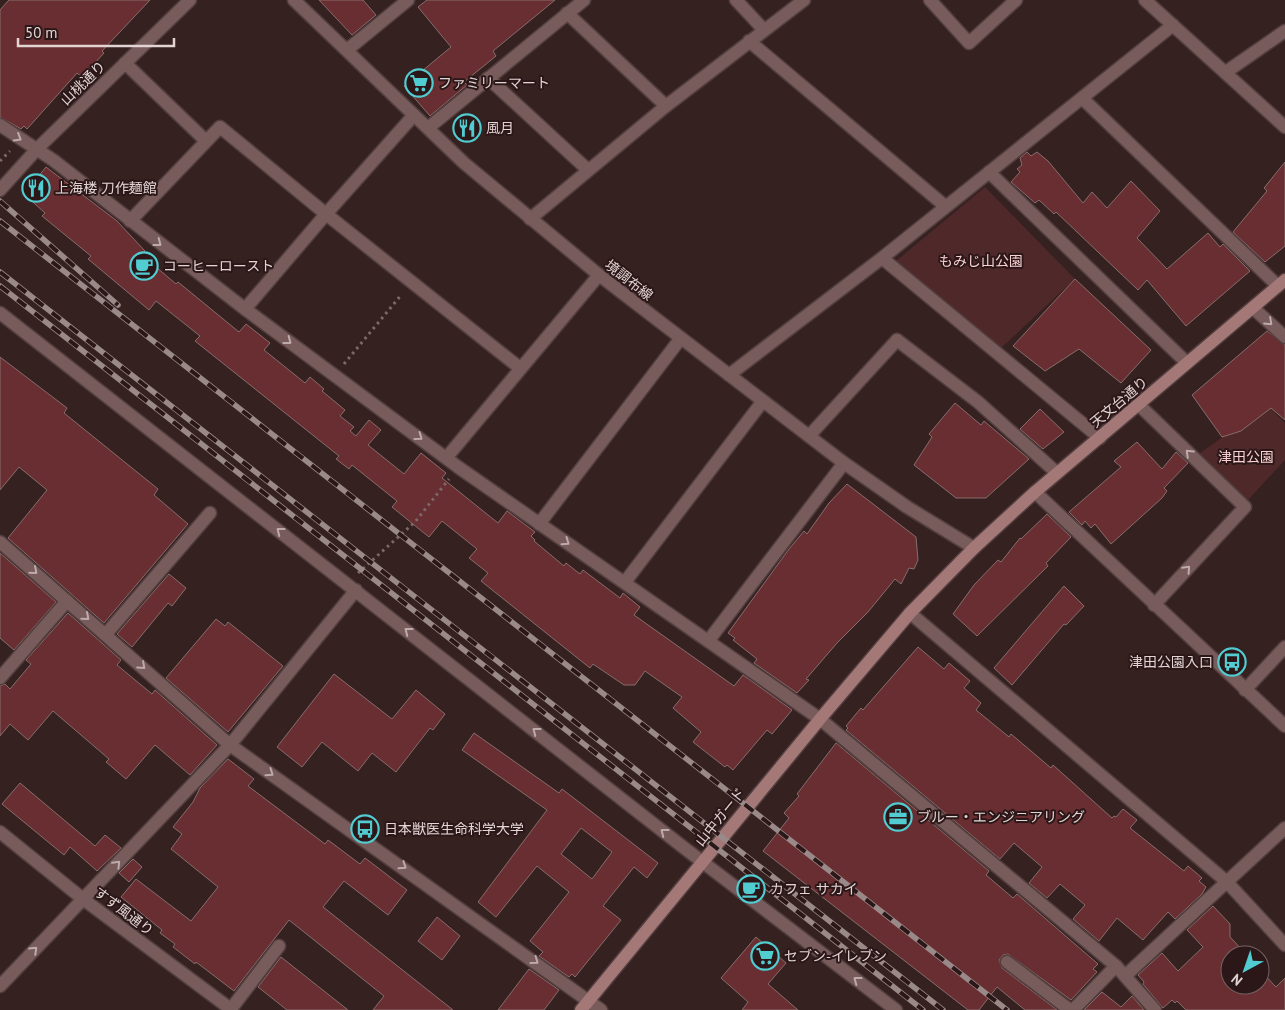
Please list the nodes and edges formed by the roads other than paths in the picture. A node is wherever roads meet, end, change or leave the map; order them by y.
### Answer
1 (190, 0) edge
2 (294, 0) edge
3 (408, 0) edge
4 (584, 0) edge
5 (736, 0) edge
6 (804, 0) edge
7 (930, 0) edge
8 (1016, 0) edge
9 (1145, 0) edge
10 (568, 13) junction
11 (1173, 25) junction
12 (764, 30) junction
13 (1285, 31) edge
14 (749, 41) junction
15 (347, 50) junction
16 (125, 63) junction
17 (1226, 72) junction
18 (488, 78) junction
19 (1082, 98) junction
20 (666, 106) junction
21 (414, 115) junction
22 (0, 126) edge
23 (1285, 127) edge
24 (428, 128) junction
25 (205, 140) junction
26 (37, 149) junction
27 (588, 170) junction
28 (989, 172) junction
29 (0, 190) edge
30 (945, 206) junction
31 (326, 214) junction
32 (530, 219) junction
33 (130, 221) junction
34 (882, 258) junction
35 (599, 275) junction
36 (1281, 283) edge
37 (1253, 308) junction
38 (244, 309) junction
39 (0, 313) edge
40 (1285, 337) edge
41 (681, 338) junction
42 (1187, 363) junction
43 (520, 368) junction
44 (729, 375) junction
45 (762, 401) junction
46 (1139, 405) junction
47 (809, 436) junction
48 (1100, 438) junction
49 (447, 457) junction
50 (844, 463) junction
51 (1057, 473) junction
52 (1035, 492) junction
53 (210, 513) dead end
54 (540, 524) junction
55 (0, 542) edge
56 (974, 548) junction
57 (625, 582) junction
58 (351, 586) junction
59 (67, 601) junction
60 (1154, 605) junction
61 (910, 614) junction
62 (106, 634) junction
63 (709, 640) junction
64 (1285, 647) edge
65 (0, 678) edge
66 (1245, 690) junction
67 (820, 719) junction
68 (1285, 726) edge
69 (230, 745) junction
70 (1285, 828) edge
71 (0, 832) edge
72 (702, 862) junction
73 (1227, 882) junction
74 (83, 899) junction
75 (1285, 945) edge
76 (280, 946) dead end
77 (1007, 962) dead end
78 (1116, 966) junction
79 (1125, 976) junction
80 (0, 986) edge
81 (589, 1000) junction
82 (231, 1010) edge
83 (581, 1010) edge
84 (601, 1010) edge
85 (896, 1010) edge
86 (1071, 1010) edge
87 (1155, 1010) edge

1 - 16 street, 山桃通り
2 - 15 street, 境調布線
3 - 15 street
4 - 10 street
5 - 12 street
6 - 12 street
7 - 8 street
9 - 11 street
10 - 18 street
10 - 20 street
11 - 17 street
11 - 19 street
12 - 14 street
13 - 17 street
14 - 20 street
14 - 30 street
15 - 21 street, 境調布線
16 - 25 street
16 - 26 street, 山桃通り
17 - 23 street
18 - 24 street
18 - 27 street
19 - 28 street
19 - 36 street
20 - 27 street
21 - 24 street, 境調布線
21 - 31 street
22 -> 26 street
24 - 32 street, 境調布線
25 - 31 street
25 - 33 street
26 - 29 street, 山桃通り
26 - 33 street
27 - 32 street
28 - 30 street
28 - 42 street
30 - 34 street
31 - 38 street
31 - 43 street
32 - 35 street, 境調布線
33 -> 38 street
34 - 44 street
34 - 48 street
35 - 41 street, 境調布線
35 - 43 street
36 - 37 main road, 天文台通り
37 -> 40 street
37 - 42 main road, 天文台通り
38 -> 49 street
58 -> 39 street
41 - 44 street, 境調布線
41 - 54 street
42 - 46 main road, 天文台通り
43 - 49 street
44 - 45 street, 境調布線
45 - 47 street, 境調布線
45 - 57 street
46 - 48 main road, 天文台通り
60 -> 46 street
47 - 50 street, 境調布線
47 - 51 street
48 - 51 main road, 天文台通り
49 - 54 street
50 - 56 street, 境調布線
50 - 63 street
51 - 52 main road, 天文台通り
52 - 56 main road, 天文台通り
52 - 60 street
53 - 62 street
54 -> 57 street
55 -> 59 street
56 - 61 main road, 天文台通り
57 - 63 street
58 - 69 street
72 -> 58 street
59 -> 62 street
59 - 65 street
60 - 66 street
61 - 67 main road, 天文台通り
61 - 73 street
62 -> 69 street
63 - 67 street
64 - 66 street
66 - 68 street
67 - 72 main road, 山中ガード
67 - 78 street
74 -> 69 street
69 -> 81 street
70 - 73 street
71 - 74 street, すず風通り
72 - 81 main road, 山中ガード
85 -> 72 street
73 - 75 street
73 - 79 street
80 -> 74 street
74 - 82 street, すず風通り
76 - 82 street
77 - 86 street
78 - 79 street
78 - 86 street
79 - 87 street
81 - 83 main road, 山中ガード
81 - 84 street

